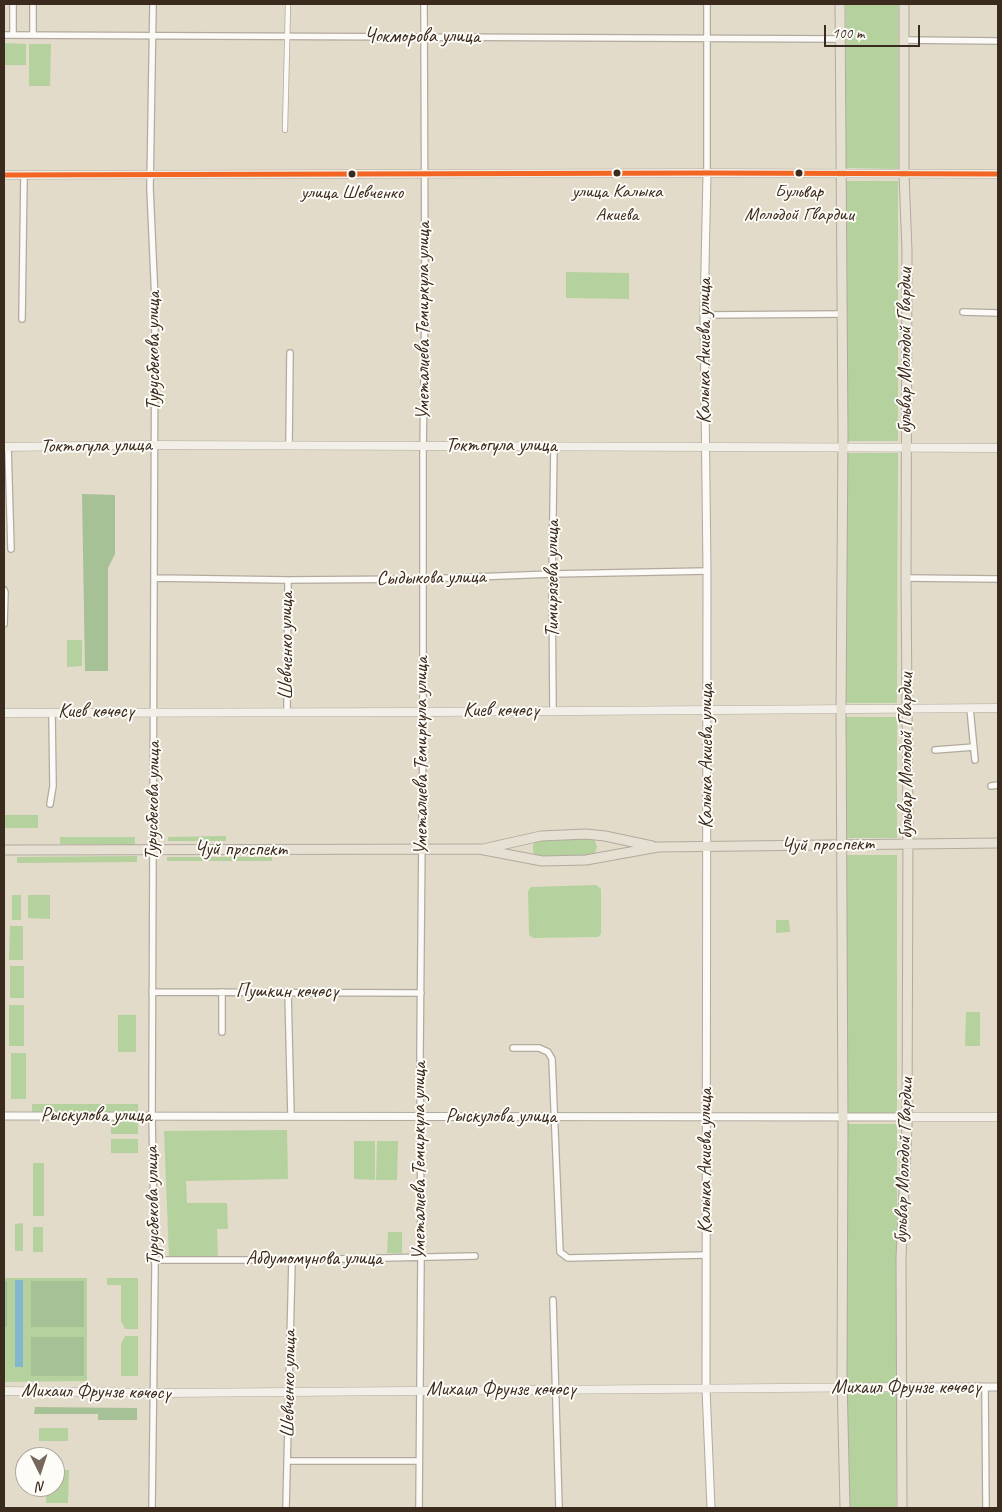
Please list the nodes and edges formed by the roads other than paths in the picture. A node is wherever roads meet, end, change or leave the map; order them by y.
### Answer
1 (12, 4) edge
2 (33, 4) edge
3 (153, 4) edge
4 (288, 4) edge
5 (424, 4) edge
6 (707, 4) edge
7 (840, 4) edge
8 (904, 4) edge
9 (4, 35) edge
10 (13, 35) junction
11 (33, 35) junction
12 (152, 35) junction
13 (287, 37) junction
14 (424, 37) junction
15 (708, 39) junction
16 (841, 39) junction
17 (904, 40) junction
18 (998, 41) edge
19 (285, 130) dead end
20 (706, 173) junction
21 (840, 174) junction
22 (904, 174) junction
23 (998, 174) edge
24 (150, 175) junction
25 (425, 175) junction
26 (4, 176) edge
27 (24, 176) junction
28 (963, 312) dead end
29 (998, 313) edge
30 (842, 314) junction
31 (704, 315) junction
32 (22, 319) dead end
33 (290, 353) dead end
34 (154, 445) junction
35 (289, 446) junction
36 (423, 446) junction
37 (554, 446) junction
38 (6, 447) edge
39 (705, 447) junction
40 (843, 447) junction
41 (906, 448) junction
42 (998, 448) edge
43 (11, 549) dead end
44 (707, 570) junction
45 (552, 574) junction
46 (154, 578) junction
47 (906, 578) junction
48 (422, 579) junction
49 (998, 579) edge
50 (288, 580) junction
51 (4, 590) edge
52 (4, 624) edge
53 (970, 708) junction
54 (998, 708) edge
55 (906, 709) junction
56 (707, 710) junction
57 (841, 710) junction
58 (553, 711) junction
59 (4, 712) edge
60 (52, 712) junction
61 (154, 712) junction
62 (287, 712) junction
63 (423, 712) junction
64 (974, 747) junction
65 (935, 750) dead end
66 (975, 760) dead end
67 (998, 785) edge
68 (991, 786) dead end
69 (50, 804) dead end
70 (998, 843) edge
71 (908, 844) junction
72 (841, 845) junction
73 (658, 847) junction
74 (707, 847) junction
75 (4, 850) edge
76 (152, 850) junction
77 (422, 850) junction
78 (479, 850) junction
79 (152, 992) junction
80 (222, 992) junction
81 (288, 992) junction
82 (421, 993) junction
83 (222, 1032) dead end
84 (513, 1048) dead end
85 (4, 1116) edge
86 (152, 1116) junction
87 (290, 1116) junction
88 (420, 1116) junction
89 (554, 1117) junction
90 (706, 1117) junction
91 (843, 1117) junction
92 (998, 1117) edge
93 (906, 1118) junction
94 (706, 1255) junction
95 (475, 1256) dead end
96 (421, 1258) junction
97 (154, 1260) junction
98 (292, 1260) junction
99 (553, 1300) dead end
100 (901, 1387) junction
101 (842, 1388) junction
102 (985, 1388) junction
103 (998, 1388) edge
104 (706, 1389) junction
105 (556, 1390) junction
106 (4, 1391) edge
107 (419, 1391) junction
108 (154, 1392) junction
109 (289, 1392) junction
110 (287, 1461) junction
111 (419, 1461) junction
112 (152, 1508) edge
113 (286, 1508) edge
114 (418, 1508) edge
115 (559, 1508) edge
116 (711, 1508) edge
117 (845, 1508) edge
118 (902, 1508) edge
119 (986, 1508) edge

1 - 10 street
2 - 11 street
3 - 12 street, Турусбекова улица
4 - 13 street
5 - 14 street, Уметалиева Темиркула улица
6 - 15 street, Калыка Акиева улица
7 - 16 main road
8 - 17 main road, бульвар Молодой Гвардии
9 - 10 street, Чокморова улица
10 - 11 street, Чокморова улица
11 - 12 street, Чокморова улица
12 - 13 street, Чокморова улица
12 - 24 street, Турусбекова улица
13 - 14 street, Чокморова улица
13 - 19 street
14 - 15 street, Чокморова улица
14 - 25 street, Уметалиева Темиркула улица
15 - 16 street, Чокморова улица
15 - 20 street, Калыка Акиева улица
16 - 21 main road
17 - 18 street
17 - 22 main road, бульвар Молодой Гвардии
20 - 21 main road
20 - 25 main road
20 - 31 street, Калыка Акиева улица
21 - 22 main road
21 - 30 main road
22 - 23 main road
22 - 41 main road, бульвар Молодой Гвардии
24 - 25 main road
24 - 27 main road
24 - 34 street, Турусбекова улица
25 - 36 street, Уметалиева Темиркула улица
26 - 27 main road
27 - 32 street
28 - 29 street
30 - 31 street
30 - 40 main road
31 - 39 street, Калыка Акиева улица
33 - 35 street
34 - 35 main road, Токтогула улица
34 - 38 main road, Токтогула улица
34 - 46 street, Турусбекова улица
35 - 36 main road, Токтогула улица
36 - 37 main road, Токтогула улица
36 - 48 street, Уметалиева Темиркула улица
37 - 39 main road, Токтогула улица
37 - 45 street, Тимирязева улица
38 - 43 street
39 - 40 main road, Токтогула улица
39 - 44 street, Калыка Акиева улица
40 - 41 main road, Токтогула улица
40 - 57 main road
41 - 42 main road, Токтогула улица
41 - 47 main road, бульвар Молодой Гвардии
44 - 45 street, Сыдыкова улица
44 - 56 street, Калыка Акиева улица
45 - 48 street, Сыдыкова улица
45 - 58 street, Тимирязева улица
46 - 50 street, Сыдыкова улица
46 - 61 street, Турусбекова улица
47 - 49 street
47 - 55 main road, бульвар Молодой Гвардии
48 - 50 street, Сыдыкова улица
48 - 63 street, Уметалиева Темиркула улица
50 - 62 street, Шевченко улица
51 - 52 street
53 - 54 main road, Киев көчөсү
53 - 55 main road, Киев көчөсү
53 - 64 street
55 - 57 main road, Киев көчөсү
55 - 71 main road, бульвар Молодой Гвардии
56 - 57 main road, Киев көчөсү
56 - 58 main road, Киев көчөсү
56 - 74 street, Калыка Акиева улица
57 - 72 main road
58 - 63 main road, Киев көчөсү
59 - 60 main road, Киев көчөсү
60 - 61 main road, Киев көчөсү
60 - 69 street
61 - 62 main road, Киев көчөсү
61 - 76 street, Турусбекова улица
62 - 63 main road, Киев көчөсү
63 - 77 street, Уметалиева Темиркула улица
64 - 65 street
64 - 66 street
67 - 68 street
70 - 71 main road, Чуй проспект
71 - 72 main road, Чуй проспект
71 - 93 main road, бульвар Молодой Гвардии
72 - 74 main road, Чуй проспект
72 - 91 main road
73 - 74 main road, Чуй проспект
73 - 78 main road, Чуй проспект
73 - 78 main road, Чуй проспект
74 - 90 street, Калыка Акиева улица
75 - 76 main road, Чуй проспект
76 - 77 main road, Чуй проспект
76 - 79 street, Турусбекова улица
77 - 78 main road, Чуй проспект
77 - 82 street, Уметалиева Темиркула улица
79 - 80 street, Пушкин көчөсү
79 - 86 street, Турусбекова улица
80 - 81 street, Пушкин көчөсү
80 - 83 street
81 - 82 street, Пушкин көчөсү
81 - 87 street
82 - 88 street, Уметалиева Темиркула улица
84 - 89 street
85 - 86 street, Рыскулова улица
86 - 87 street, Рыскулова улица
86 - 97 street, Турусбекова улица
87 - 88 street, Рыскулова улица
88 - 89 street, Рыскулова улица
88 - 96 street, Уметалиева Темиркула улица
89 - 90 street, Рыскулова улица
89 - 94 street
90 - 91 street, Рыскулова улица
90 - 94 street, Калыка Акиева улица
91 - 93 street, Рыскулова улица
91 - 101 main road
92 - 93 main road, Рыскулова улица
93 - 100 main road, бульвар Молодой Гвардии
94 - 104 street, Калыка Акиева улица
95 - 96 street, Абдумомунова улица
96 - 98 street, Абдумомунова улица
96 - 107 street, Уметалиева Темиркула улица
97 - 98 street, Абдумомунова улица
97 - 108 street, Турусбекова улица
98 - 109 street, Шевченко улица
99 - 105 street
100 - 101 main road, Михаил Фрунзе көчөсү
100 - 102 street, Михаил Фрунзе көчөсү
100 - 118 main road, бульвар Молодой Гвардии
101 - 104 main road, Михаил Фрунзе көчөсү
101 - 117 main road
102 - 103 street, Михаил Фрунзе көчөсү
102 - 119 street
104 - 105 main road, Михаил Фрунзе көчөсү
104 - 116 street, Калыка Акиева улица
105 - 107 main road, Михаил Фрунзе көчөсү
105 - 115 street
106 - 108 main road, Михаил Фрунзе көчөсү
107 - 109 main road, Михаил Фрунзе көчөсү
107 - 111 street, Уметалиева Темиркула улица
108 - 109 main road, Михаил Фрунзе көчөсү
108 - 112 street, Турусбекова улица
109 - 110 street, Шевченко улица
110 - 111 street
110 - 113 street, Шевченко улица
111 - 114 street, Уметалиева Темиркула улица

